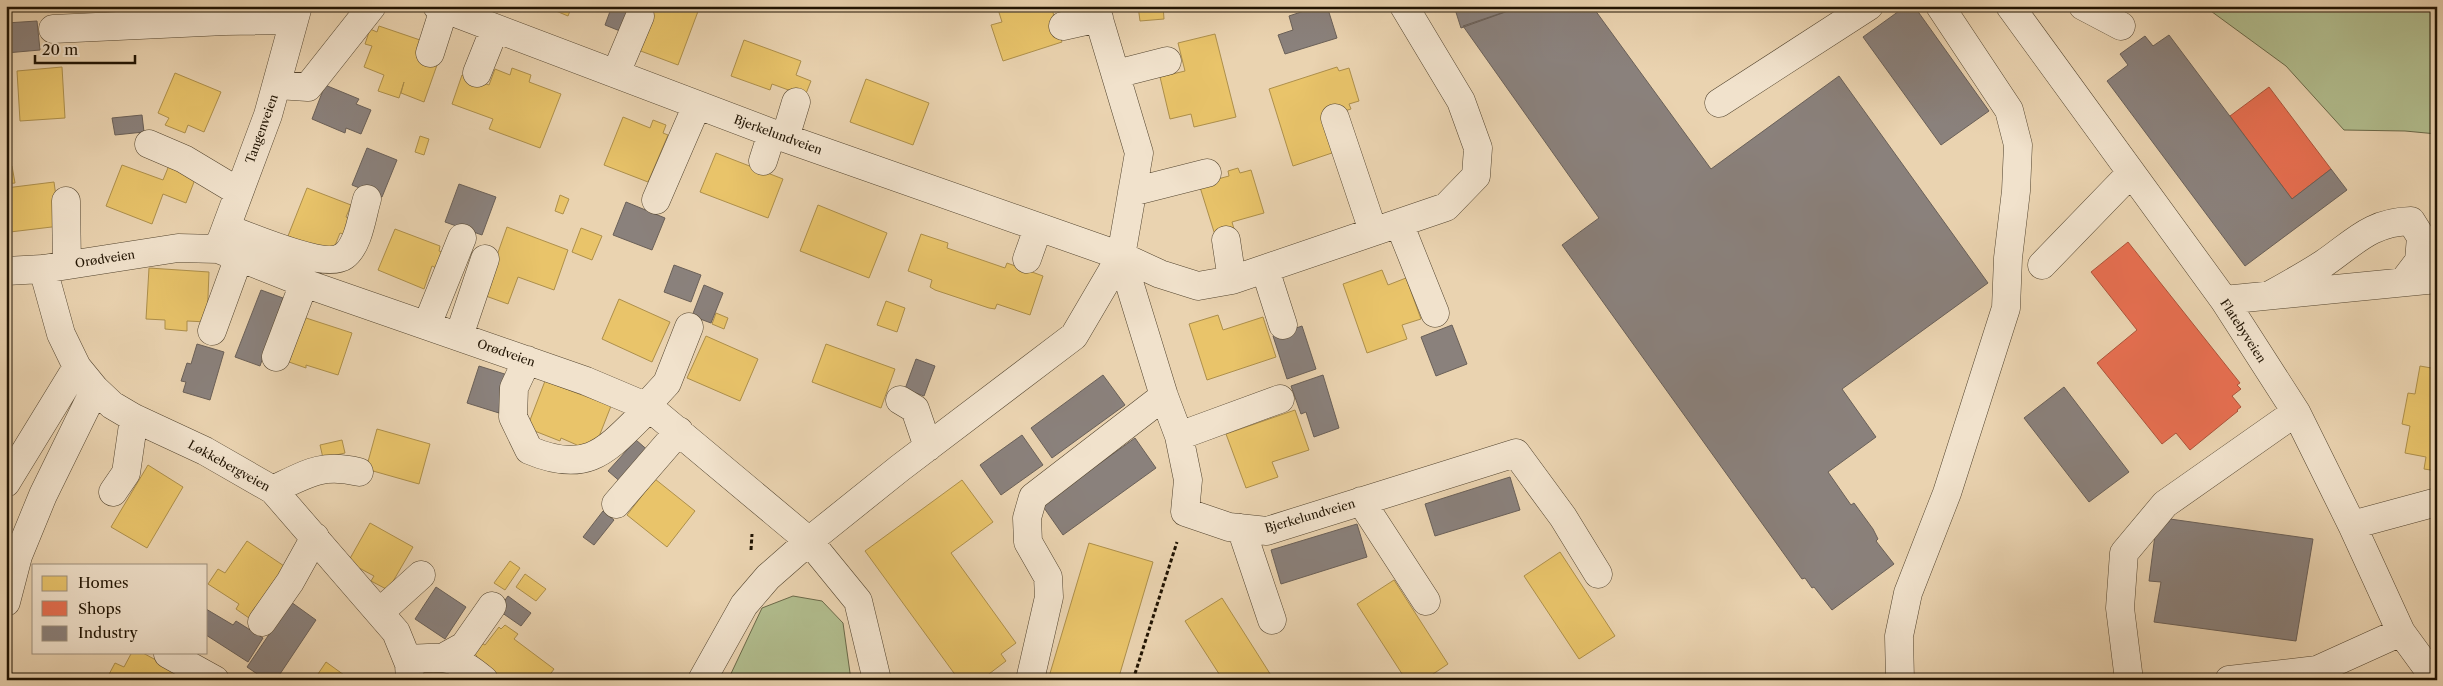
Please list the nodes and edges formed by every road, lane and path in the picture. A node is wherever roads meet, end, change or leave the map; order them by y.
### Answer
1 (263, 6) edge
2 (372, 6) edge
3 (1404, 6) edge
4 (1868, 6) edge
5 (1940, 6) edge
6 (2010, 6) edge
7 (2084, 6) edge
8 (1097, 12) edge
9 (296, 13) edge
10 (472, 14) edge
11 (640, 16) dead end
12 (1063, 26) dead end
13 (2121, 26) dead end
14 (53, 29) dead end
15 (430, 53) dead end
16 (1167, 60) dead end
17 (477, 72) dead end
18 (616, 73) junction
19 (1116, 74) junction
20 (277, 85) junction
21 (796, 102) dead end
22 (1719, 103) dead end
23 (697, 104) junction
24 (1335, 118) dead end
25 (778, 135) junction
26 (149, 144) dead end
27 (763, 161) dead end
28 (1207, 173) dead end
29 (2130, 174) junction
30 (238, 192) junction
31 (1132, 192) junction
32 (367, 199) dead end
33 (656, 200) dead end
34 (66, 201) dead end
35 (1406, 222) junction
36 (1038, 228) junction
37 (1373, 231) junction
38 (462, 238) dead end
39 (1226, 240) dead end
40 (227, 245) junction
41 (1121, 256) junction
42 (485, 259) dead end
43 (1027, 259) dead end
44 (2042, 265) dead end
45 (55, 267) junction
46 (1265, 269) junction
47 (6, 271) edge
48 (2437, 278) edge
49 (1232, 280) junction
50 (2404, 282) junction
51 (304, 283) junction
52 (2270, 295) junction
53 (2224, 300) junction
54 (1435, 313) dead end
55 (427, 325) junction
56 (1282, 325) dead end
57 (689, 327) dead end
58 (212, 331) dead end
59 (459, 336) junction
60 (276, 357) dead end
61 (527, 360) junction
62 (77, 367) junction
63 (95, 390) junction
64 (1164, 396) junction
65 (1280, 399) dead end
66 (900, 400) dead end
67 (647, 407) junction
68 (2296, 412) junction
69 (134, 418) junction
70 (679, 431) junction
71 (1179, 436) junction
72 (928, 447) junction
73 (359, 472) dead end
74 (6, 483) edge
75 (273, 490) junction
76 (112, 492) dead end
77 (1361, 501) junction
78 (2437, 502) edge
79 (616, 504) dead end
80 (1186, 512) junction
81 (2352, 525) junction
82 (1241, 528) junction
83 (315, 537) junction
84 (809, 540) junction
85 (421, 574) dead end
86 (1598, 574) dead end
87 (1426, 601) dead end
88 (6, 602) edge
89 (492, 606) dead end
90 (380, 612) junction
91 (1272, 620) dead end
92 (262, 622) dead end
93 (2401, 632) junction
94 (168, 654) dead end
95 (446, 656) junction
96 (409, 670) edge
97 (216, 680) edge
98 (484, 680) edge
99 (702, 680) edge
100 (877, 680) edge
101 (1030, 680) edge
102 (1133, 680) edge
103 (1900, 680) edge
104 (2129, 680) edge
105 (2228, 680) edge
106 (2436, 680) edge

1 - 9 street
2 - 20 street
3 - 35 street, Bjerkelundveien
4 - 22 street
5 - 103 street
6 - 29 street, Flatebyveien
7 - 13 street
8 - 12 street
8 - 19 street
9 - 14 street
9 - 20 street, Tangenveien
10 - 15 street
10 - 17 street
10 - 18 street, Bjerkelundveien
11 - 18 street
16 - 19 street
18 - 23 street, Bjerkelundveien
19 - 31 street
20 - 30 street, Tangenveien
21 - 25 street
23 - 25 street, Bjerkelundveien
23 - 33 street
24 - 37 street
25 - 27 street
25 - 36 street, Bjerkelundveien
26 - 30 street
28 - 31 street
29 - 44 street
29 - 53 street, Flatebyveien
30 - 40 street, Tangenveien
31 - 41 street
32 - 40 street
34 - 45 street, Løkkebergveien
35 - 37 street, Bjerkelundveien
35 - 54 street
36 - 41 street, Bjerkelundveien
36 - 43 street
37 - 46 street, Bjerkelundveien
38 - 55 street
39 - 49 street
40 - 45 street, Orødveien
40 - 51 street, Orødveien
40 - 58 street, Tangenveien
41 - 49 street, Bjerkelundveien
41 - 64 street
41 - 72 street
42 - 59 street
45 - 47 street, Orødveien
45 - 62 street, Løkkebergveien
46 - 49 street, Bjerkelundveien
46 - 56 street
48 - 50 street
50 - 52 street
50 - 52 street
51 - 55 street, Orødveien
51 - 60 street
52 - 53 street
53 - 68 street, Flatebyveien
55 - 59 street, Orødveien
57 - 67 street
59 - 61 street, Orødveien
61 - 67 street, Orødveien
61 - 67 street
62 - 63 street, Løkkebergveien
62 - 74 street
63 - 69 street, Løkkebergveien
63 - 88 street
64 - 71 street
64 - 101 street
65 - 71 street
66 - 72 street
67 - 70 street, Orødveien
68 - 81 street, Flatebyveien
68 - 104 street
69 - 75 street, Løkkebergveien
69 - 76 street
70 - 79 street
70 - 84 street, Orødveien
71 - 80 street
72 - 84 street
73 - 75 street
75 - 83 street, Løkkebergveien
77 - 82 street, Bjerkelundveien
77 - 86 street, Bjerkelundveien
77 - 87 street
78 - 81 street
80 - 82 street, Bjerkelundveien
80 - 102 path
81 - 93 street, Flatebyveien
82 - 91 street
83 - 90 street, Løkkebergveien
83 - 92 street
84 - 99 street
84 - 100 street, Orødveien
85 - 90 street
89 - 95 street
90 - 96 street, Løkkebergveien
93 - 105 street
93 - 106 street, Flatebyveien
94 - 97 street
95 - 96 street
95 - 98 street

